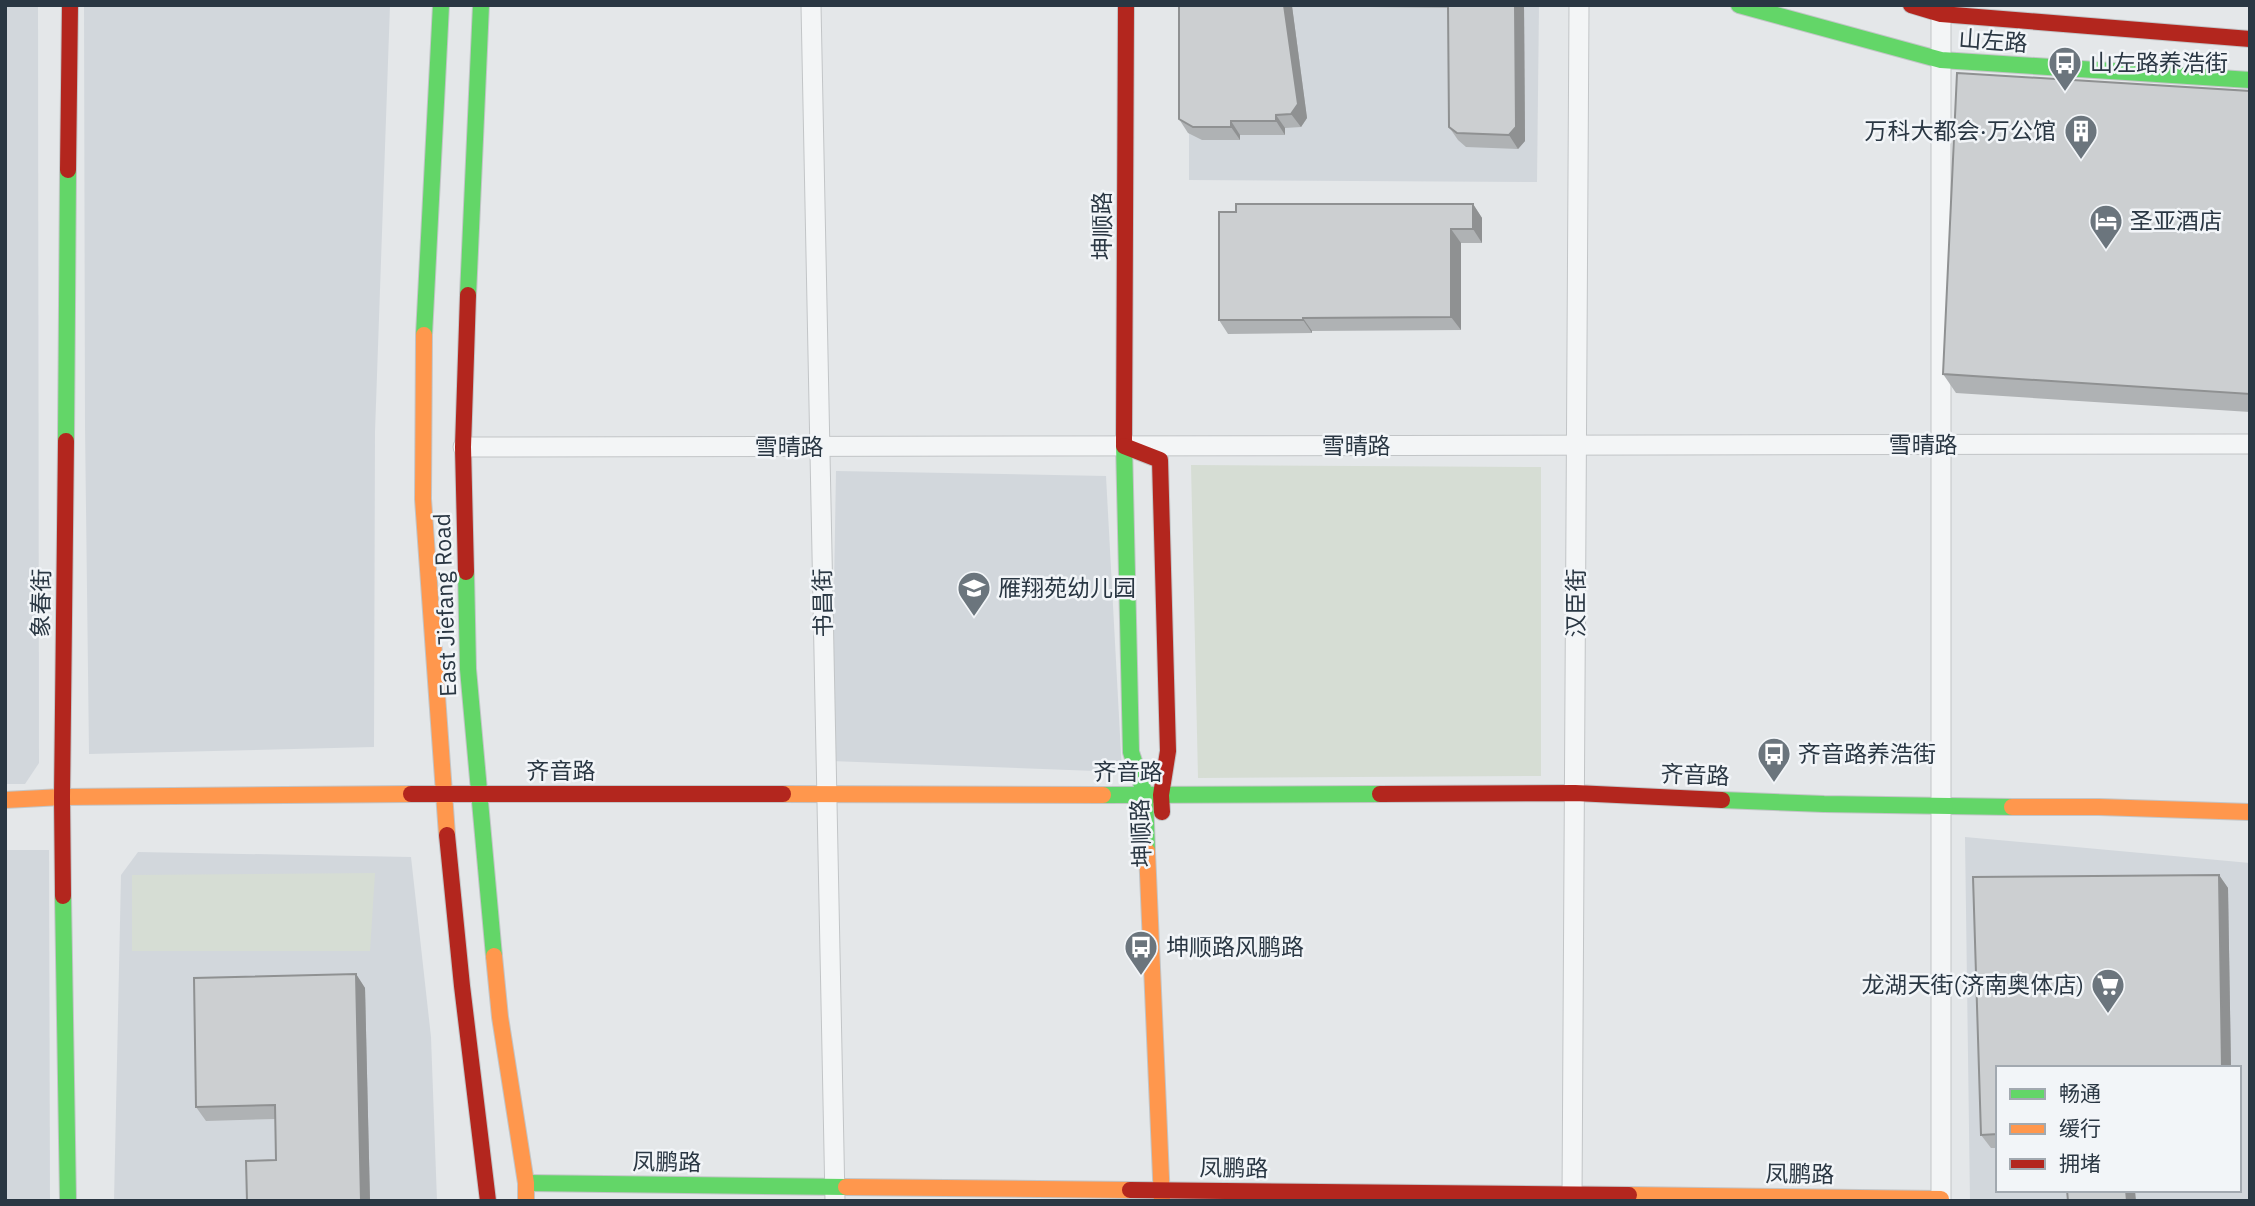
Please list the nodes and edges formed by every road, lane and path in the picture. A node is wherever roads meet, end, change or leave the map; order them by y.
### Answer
1 (70, 5) edge
2 (441, 5) edge
3 (481, 5) edge
4 (811, 5) edge
5 (1126, 5) edge
6 (1579, 5) edge
7 (1739, 5) edge
8 (1911, 5) edge
9 (1941, 10) edge
10 (2250, 39) edge
11 (1941, 60) junction
12 (2250, 80) edge
13 (1941, 444) junction
14 (2250, 444) edge
15 (1577, 445) junction
16 (1124, 446) junction
17 (463, 447) junction
18 (819, 447) junction
19 (827, 793) junction
20 (1575, 793) junction
21 (444, 794) junction
22 (478, 794) junction
23 (1153, 795) junction
24 (62, 797) junction
25 (5, 800) edge
26 (1941, 807) junction
27 (2250, 812) edge
28 (1163, 823) dead end
29 (526, 1183) junction
30 (1179, 1189) edge
31 (835, 1194) edge
32 (1161, 1195) edge
33 (1572, 1198) edge
34 (1941, 1200) edge
35 (68, 1201) edge
36 (488, 1201) edge
37 (526, 1201) edge

1 - 24 street, 象春街
2 - 21 street, East Jiefang Road
3 - 17 street, East Jiefang Road
4 - 18 street, 书昌街
5 - 16 street, 坤顺路
6 - 15 street, 汉臣街
7 - 11 street, 山左路
8 - 9 street, 山左路
9 - 10 street, 山左路
9 - 11 street
11 - 12 street, 山左路
11 - 13 street
13 - 14 street, 雪晴路
13 - 15 street, 雪晴路
13 - 26 street
15 - 16 street, 雪晴路
15 - 20 street, 汉臣街
16 - 18 street, 雪晴路
16 - 23 street, 坤顺路
16 - 23 street, 坤顺路
17 - 18 street, 雪晴路
17 - 22 street, East Jiefang Road
18 - 19 street, 书昌街
19 - 22 street, 齐音路
19 - 23 street, 齐音路
19 - 31 street, 书昌街
20 - 23 street, 齐音路
20 - 26 street, 齐音路
20 - 33 street, 汉臣街
21 - 22 street, 齐音路
21 - 24 street, 齐音路
21 - 36 street, East Jiefang Road
22 - 29 street, East Jiefang Road
23 - 28 street, 坤顺路
23 - 32 street, 坤顺路
24 - 25 street, 齐音路
24 - 35 street, 象春街
26 - 27 street, 齐音路
26 - 34 street
29 - 31 street, 凤鹏路
29 - 37 street, East Jiefang Road
30 - 32 street, 凤鹏路
30 - 33 street, 凤鹏路
31 - 32 street, 凤鹏路
33 - 34 street, 凤鹏路

